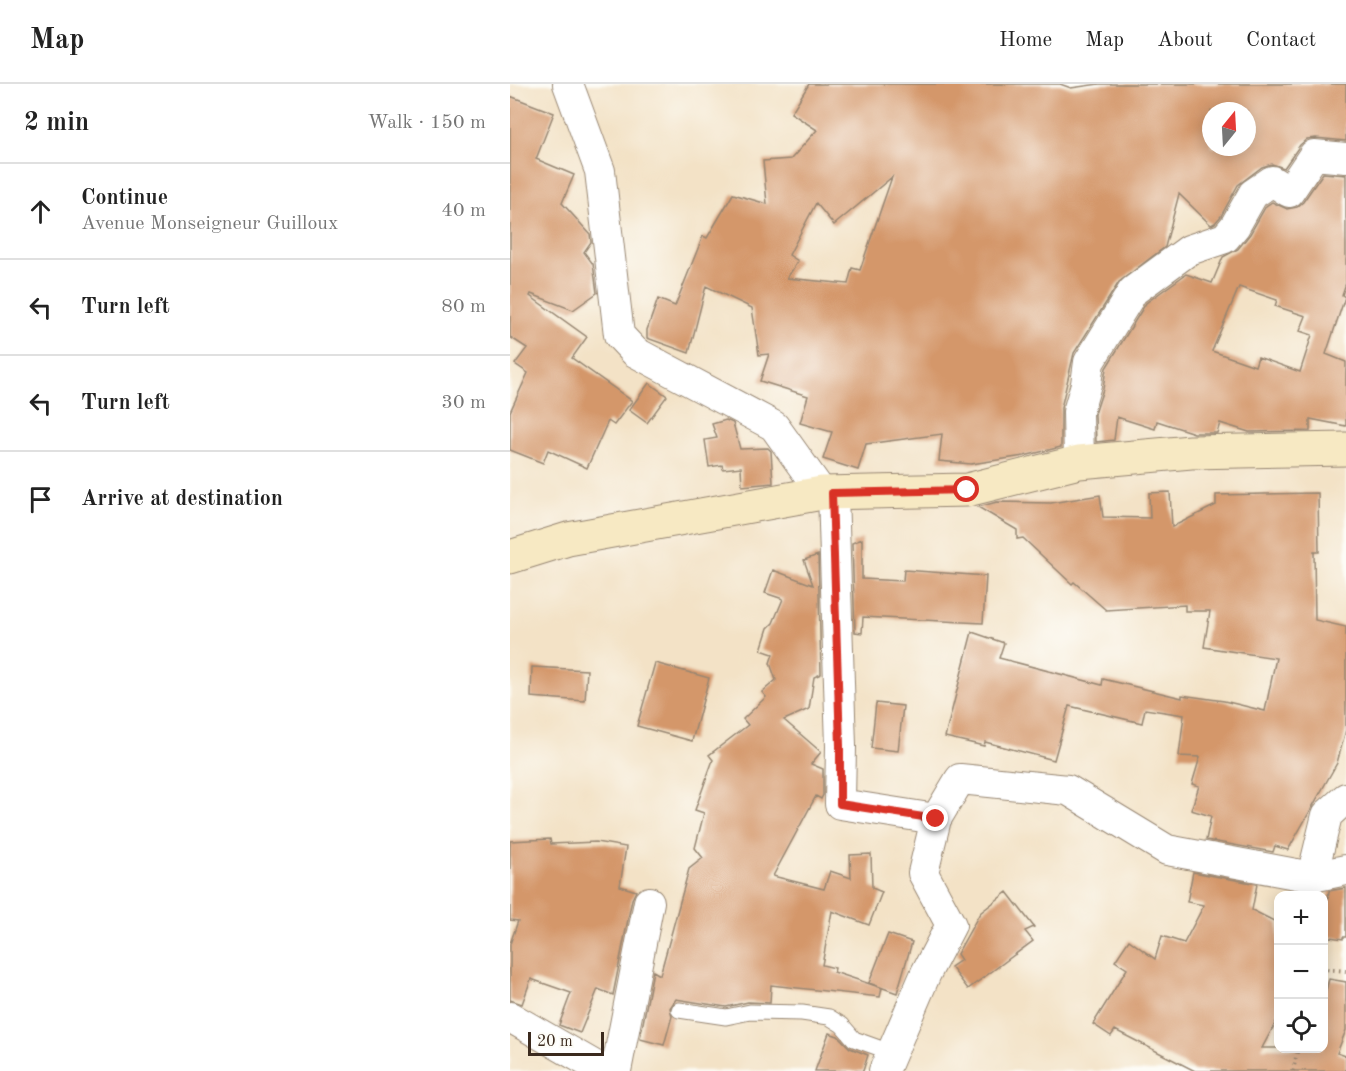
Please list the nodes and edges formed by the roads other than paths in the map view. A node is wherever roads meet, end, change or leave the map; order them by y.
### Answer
1 (568, 84) edge
2 (1346, 158) edge
3 (1346, 449) edge
4 (1079, 462) junction
5 (827, 493) junction
6 (510, 558) edge
7 (1346, 798) edge
8 (936, 819) junction
9 (1346, 870) edge
10 (1312, 877) junction
11 (649, 902) dead end
12 (679, 1010) dead end
13 (510, 1017) edge
14 (889, 1062) edge
15 (604, 1071) edge
16 (616, 1071) edge

1 - 5 street
2 - 4 street
3 - 4 street
4 - 5 street
5 - 6 street
5 - 8 street
7 - 10 street
8 - 10 street
8 - 14 street
9 - 10 street
11 - 16 street
12 - 14 lane
13 - 15 street

